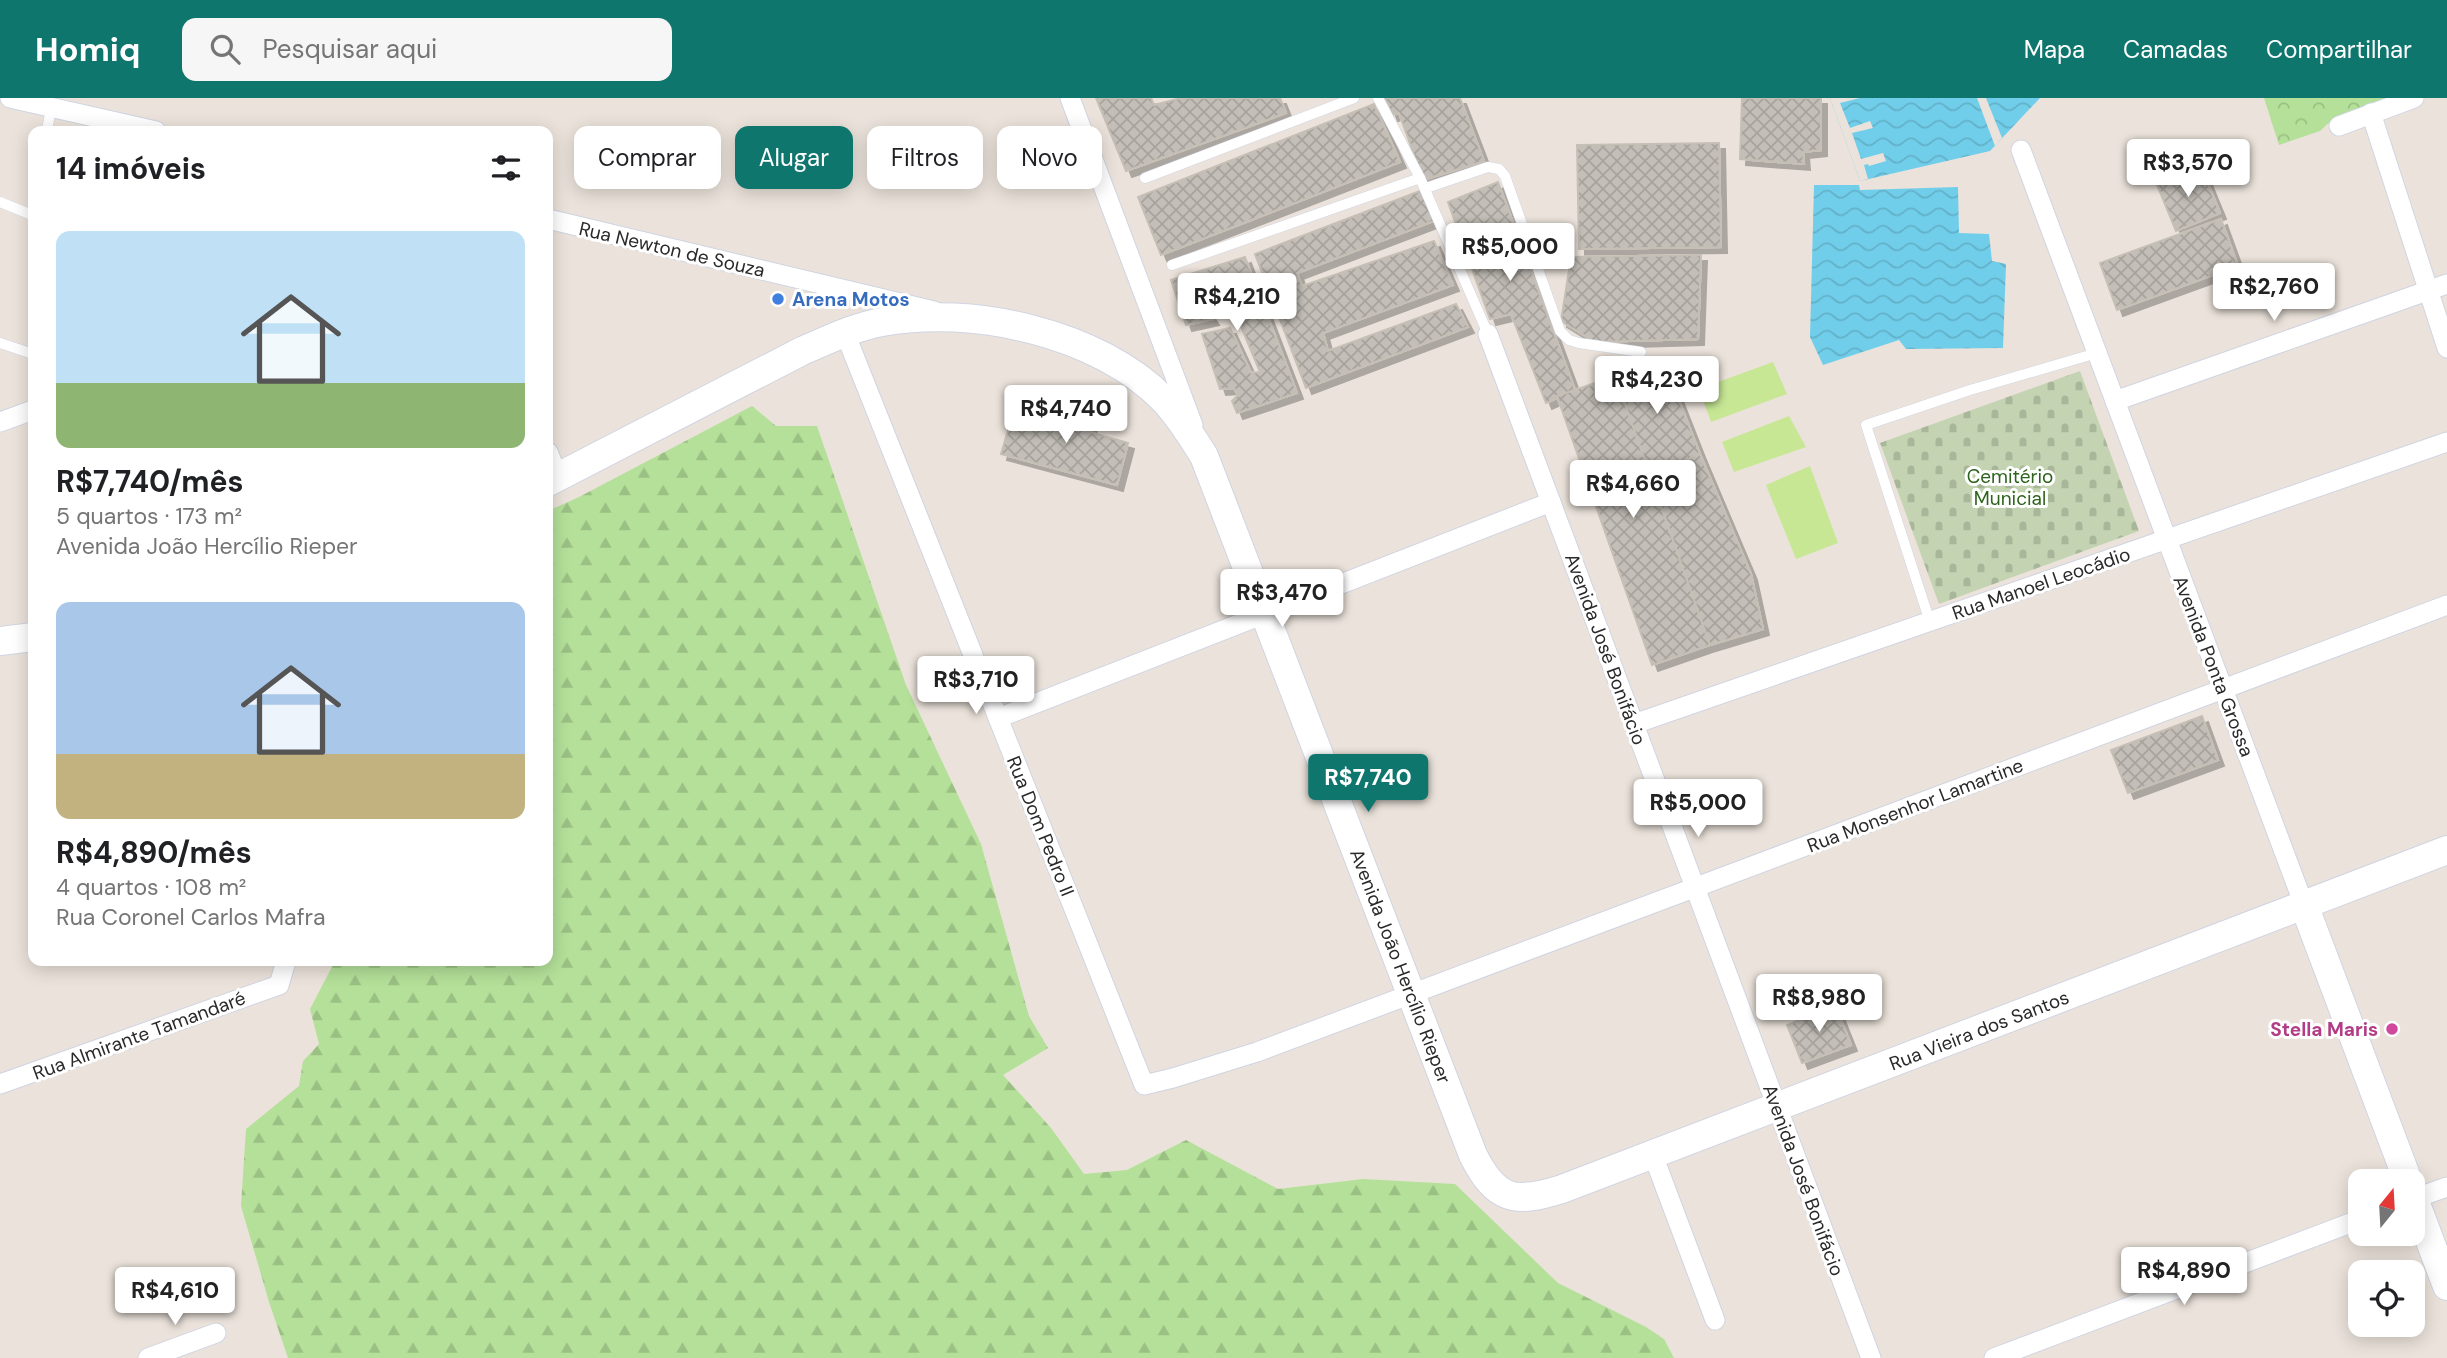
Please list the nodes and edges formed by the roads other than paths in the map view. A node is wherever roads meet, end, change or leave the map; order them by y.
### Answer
1 (10, 98) edge
2 (1070, 98) edge
3 (1354, 98) edge
4 (1378, 98) edge
5 (2414, 98) edge
6 (51, 107) junction
7 (2371, 113) junction
8 (105, 125) edge
9 (48, 126) edge
10 (2339, 126) dead end
11 (2021, 150) dead end
12 (1145, 178) dead end
13 (1420, 178) junction
14 (1426, 188) junction
15 (0, 202) edge
16 (28, 212) edge
17 (553, 223) edge
18 (1171, 265) dead end
19 (2438, 287) edge
20 (956, 316) junction
21 (845, 333) junction
22 (1488, 334) joint
23 (0, 343) edge
24 (2447, 348) edge
25 (28, 352) edge
26 (1642, 352) dead end
27 (2097, 353) junction
28 (2115, 401) junction
29 (28, 412) edge
30 (0, 422) edge
31 (2447, 442) edge
32 (1204, 456) junction
33 (553, 469) edge
34 (1551, 502) junction
35 (2167, 540) junction
36 (2447, 605) edge
37 (1265, 614) junction
38 (1930, 622) junction
39 (28, 638) edge
40 (0, 641) edge
41 (2223, 690) junction
42 (998, 718) junction
43 (1634, 724) junction
44 (2447, 850) edge
45 (1695, 887) junction
46 (2304, 905) junction
47 (285, 966) edge
48 (1411, 994) junction
49 (0, 1084) edge
50 (1144, 1085) joint
51 (1777, 1107) junction
52 (1653, 1155) junction
53 (2403, 1169) edge
54 (2447, 1187) edge
55 (2426, 1191) edge
56 (1508, 1195) joint
57 (2348, 1224) edge
58 (2426, 1231) edge
59 (2447, 1286) edge
60 (1715, 1320) dead end
61 (216, 1333) dead end
62 (148, 1358) edge
63 (1871, 1358) edge
64 (1994, 1358) edge

1 - 6 street
2 - 32 street, Avenida João Hercílio Rieper
3 - 12 lane
4 - 13 lane
5 - 7 street
6 - 8 street
6 - 9 lane
7 - 10 street
7 - 19 street
11 - 27 street, Avenida Ponta Grossa
13 - 14 lane
13 - 18 lane
14 - 22 lane
14 - 26 lane
15 - 16 lane
17 - 20 street, Rua Newton de Souza
19 - 24 street
19 - 28 street
20 - 21 main road
20 - 32 main road, Rua Newton de Souza
21 - 33 main road
21 - 42 street, Rua Dom Pedro II
22 - 34 street, Avenida José Bonifácio
23 - 25 lane
27 - 28 street, Avenida Ponta Grossa
27 - 38 lane
28 - 35 street, Avenida Ponta Grossa
29 - 30 street
31 - 35 street, Rua Manoel Leocádio
32 - 37 main road, Avenida João Hercílio Rieper
34 - 37 street
34 - 43 street, Avenida José Bonifácio
35 - 38 street, Rua Manoel Leocádio
35 - 41 street, Avenida Ponta Grossa
36 - 41 street, Rua Monsenhor Lamartine
37 - 42 street
37 - 48 main road, Avenida João Hercílio Rieper
38 - 43 street, Rua Manoel Leocádio
39 - 40 main road
41 - 45 street, Rua Monsenhor Lamartine
41 - 46 street, Avenida Ponta Grossa
42 - 50 street, Rua Dom Pedro II
43 - 45 street, Avenida José Bonifácio
44 - 46 main road, Rua Vieira dos Santos
45 - 48 street, Rua Monsenhor Lamartine
45 - 51 street, Avenida José Bonifácio
46 - 51 main road, Rua Vieira dos Santos
46 - 53 main road, Avenida Ponta Grossa
47 - 49 street, Rua Almirante Tamandaré
48 - 50 street, Rua Monsenhor Lamartine
48 - 56 main road, Avenida João Hercílio Rieper
51 - 52 main road, Rua Vieira dos Santos
51 - 63 street, Avenida José Bonifácio
52 - 56 main road, Rua Vieira dos Santos
52 - 60 street
54 - 55 street
57 - 64 street
58 - 59 main road, Avenida Ponta Grossa
61 - 62 street

